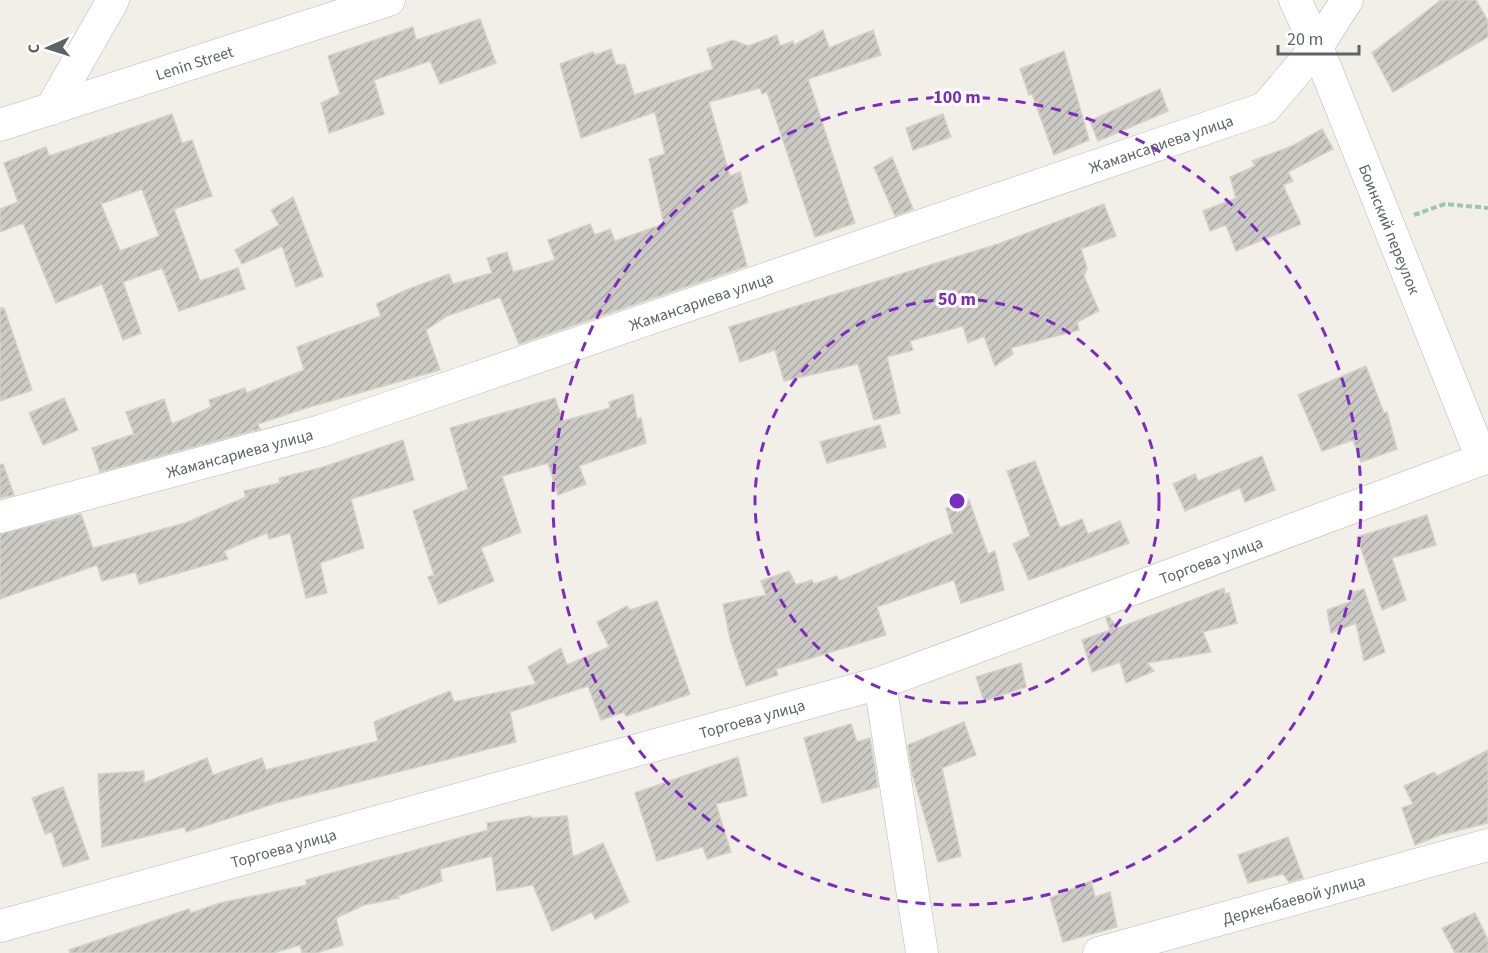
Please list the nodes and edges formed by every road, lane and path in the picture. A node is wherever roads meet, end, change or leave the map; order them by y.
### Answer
1 (113, 0) edge
2 (389, 0) edge
3 (1295, 0) edge
4 (1347, 0) edge
5 (1317, 47) junction
6 (51, 109) junction
7 (0, 125) edge
8 (1488, 208) edge
9 (1388, 224) junction
10 (1485, 458) edge
11 (0, 517) edge
12 (880, 683) junction
13 (1488, 844) edge
14 (0, 926) edge
15 (921, 953) edge
16 (1099, 953) edge

1 - 6 street
2 - 6 street, Lenin Street
3 - 5 street, Боинский переулок
4 - 5 street, Жамансариева улица
5 - 9 street, Боинский переулок
5 - 11 street, Жамансариева улица
6 - 7 street, Lenin Street
8 - 9 path
9 - 10 street, Боинский переулок
10 - 12 street, Торгоева улица
12 - 14 street, Торгоева улица
12 - 15 street
13 - 16 street, Деркенбаевой улица

